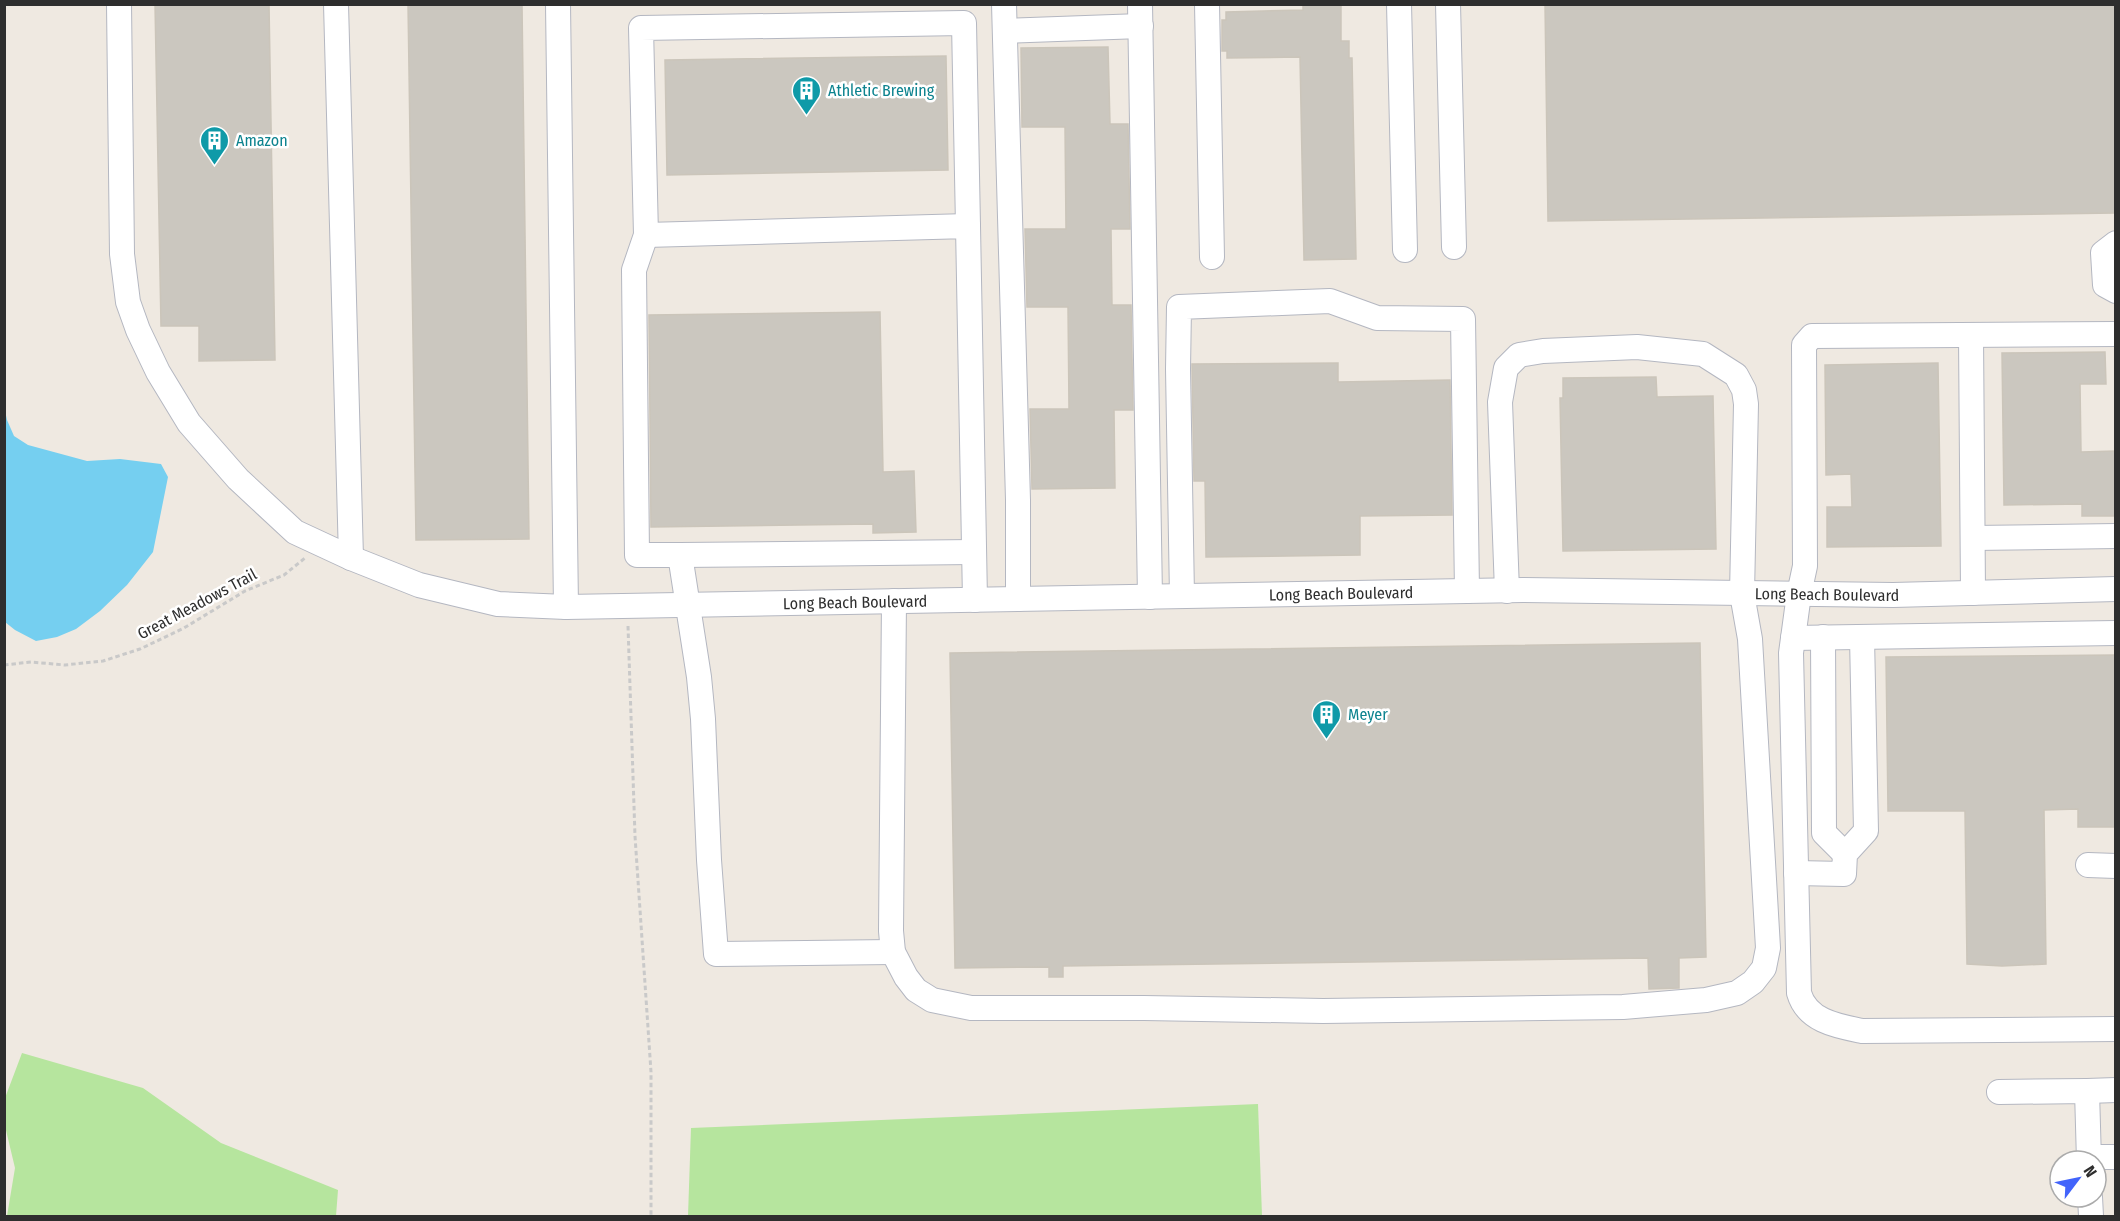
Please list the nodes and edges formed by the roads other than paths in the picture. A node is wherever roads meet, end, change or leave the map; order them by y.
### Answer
1 (119, 4) edge
2 (336, 4) edge
3 (558, 4) edge
4 (1004, 4) edge
5 (1207, 4) edge
6 (1399, 4) edge
7 (1448, 4) edge
8 (964, 14) edge
9 (1140, 15) edge
10 (1005, 31) junction
11 (969, 226) junction
12 (646, 235) junction
13 (2115, 243) edge
14 (1454, 248) dead end
15 (1405, 250) dead end
16 (1212, 257) dead end
17 (2115, 291) edge
18 (2115, 333) edge
19 (1971, 335) junction
20 (2115, 536) edge
21 (1973, 538) junction
22 (974, 552) junction
23 (680, 555) junction
24 (351, 558) junction
25 (2115, 589) edge
26 (1467, 591) junction
27 (1507, 591) junction
28 (1973, 593) junction
29 (1742, 594) junction
30 (1799, 594) junction
31 (1182, 596) junction
32 (1150, 597) junction
33 (1018, 599) junction
34 (975, 600) junction
35 (894, 601) junction
36 (686, 605) junction
37 (566, 607) junction
38 (2115, 633) edge
39 (1823, 637) junction
40 (1862, 637) junction
41 (1793, 638) junction
42 (1845, 864) junction
43 (2088, 865) dead end
44 (2115, 866) edge
45 (1796, 873) junction
46 (893, 952) junction
47 (2115, 1029) edge
48 (2115, 1090) edge
49 (2087, 1091) junction
50 (1999, 1092) dead end
51 (2089, 1149) edge

1 - 24 street, Long Beach Boulevard
2 - 24 street
3 - 37 street
4 - 10 street
5 - 16 street
6 - 15 street
7 - 14 street
8 - 11 street
8 - 12 street
9 - 10 street
9 - 32 street
10 - 33 street
11 - 12 street
11 - 22 street
12 - 23 street
13 - 17 street
18 - 19 street
19 - 21 street
19 - 30 street
20 - 21 street
21 - 28 street
22 - 23 street
22 - 34 street
23 - 36 street
24 - 37 street, Long Beach Boulevard
25 - 28 street, Long Beach Boulevard
26 - 27 street, Long Beach Boulevard
26 - 31 street, Long Beach Boulevard
26 - 31 street
27 - 29 street, Long Beach Boulevard
27 - 29 street
28 - 30 street, Long Beach Boulevard
29 - 30 street, Long Beach Boulevard
29 - 46 street
30 - 41 street
31 - 32 street, Long Beach Boulevard
32 - 33 street, Long Beach Boulevard
33 - 34 street, Long Beach Boulevard
34 - 35 street, Long Beach Boulevard
35 - 36 street, Long Beach Boulevard
35 - 46 street
36 - 37 street, Long Beach Boulevard
36 - 46 street
38 - 40 street
39 - 40 street
39 - 41 street
39 - 42 street
40 - 42 street
41 - 45 street
42 - 45 street
43 - 44 street
45 - 47 street
48 - 49 street
49 - 50 street
49 - 51 street

